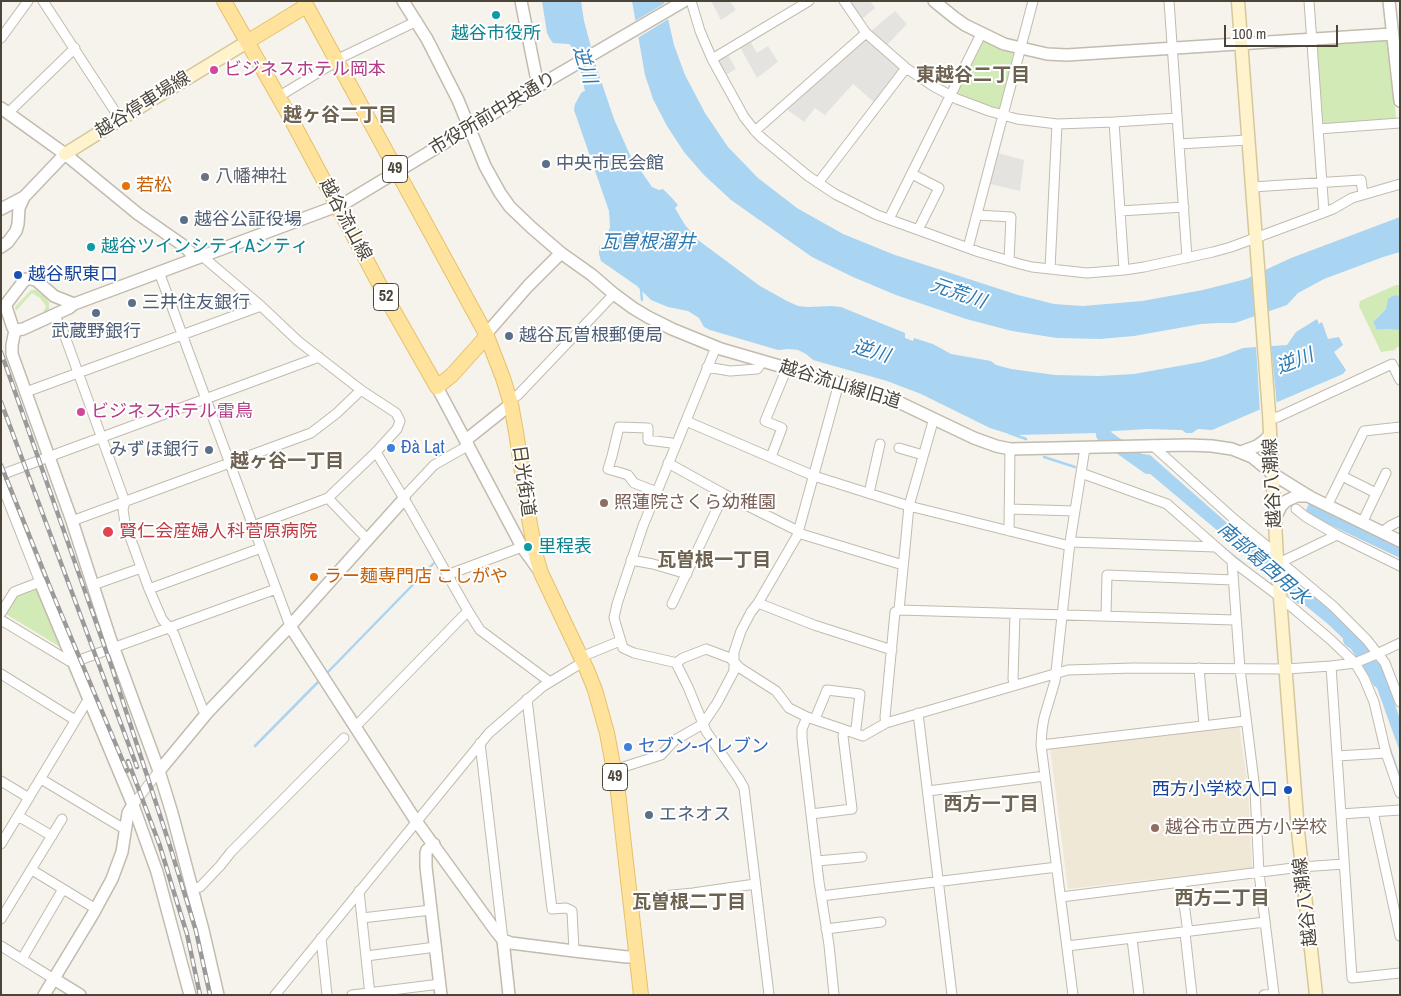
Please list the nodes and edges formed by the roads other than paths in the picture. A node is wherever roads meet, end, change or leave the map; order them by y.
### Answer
1 (28, 1) edge
2 (43, 1) edge
3 (224, 1) edge
4 (404, 1) edge
5 (521, 1) edge
6 (809, 1) edge
7 (844, 1) edge
8 (934, 1) edge
9 (1033, 1) edge
10 (1169, 1) edge
11 (1238, 1) edge
12 (1309, 1) edge
13 (1389, 1) edge
14 (686, 2) edge
15 (305, 4) edge
16 (417, 21) junction
17 (866, 32) junction
18 (981, 34) junction
19 (1392, 34) junction
20 (1, 38) edge
21 (1312, 39) junction
22 (247, 42) junction
23 (1242, 44) junction
24 (74, 48) junction
25 (1021, 48) junction
26 (1173, 49) junction
27 (712, 59) junction
28 (337, 61) junction
29 (906, 68) junction
30 (1398, 75) edge
31 (538, 86) junction
32 (950, 95) junction
33 (278, 98) junction
34 (1400, 100) edge
35 (5, 111) edge
36 (1003, 116) junction
37 (1177, 118) junction
38 (120, 119) junction
39 (1114, 122) junction
40 (1400, 123) edge
41 (1057, 124) junction
42 (470, 128) junction
43 (1318, 129) junction
44 (754, 131) junction
45 (1248, 140) junction
46 (1179, 144) junction
47 (65, 154) junction
48 (397, 171) junction
49 (912, 174) junction
50 (1322, 182) junction
51 (818, 183) junction
52 (1400, 184) edge
53 (1252, 187) junction
54 (1363, 194) junction
55 (24, 197) junction
56 (338, 205) junction
57 (1184, 207) junction
58 (1, 209) edge
59 (1120, 211) junction
60 (1324, 212) junction
61 (977, 215) junction
62 (18, 218) junction
63 (889, 219) junction
64 (918, 230) junction
65 (1256, 243) junction
66 (1, 247) edge
67 (968, 248) junction
68 (561, 253) junction
69 (199, 257) junction
70 (1187, 258) junction
71 (1009, 261) junction
72 (1050, 269) junction
73 (1124, 270) junction
74 (159, 272) junction
75 (614, 294) junction
76 (54, 296) junction
77 (74, 304) junction
78 (261, 306) junction
79 (54, 314) junction
80 (15, 330) junction
81 (182, 335) junction
82 (486, 335) junction
83 (716, 347) junction
84 (319, 357) junction
85 (763, 361) junction
86 (707, 367) junction
87 (787, 368) junction
88 (78, 373) junction
89 (1400, 380) edge
90 (839, 383) junction
91 (437, 387) junction
92 (361, 390) junction
93 (26, 392) junction
94 (206, 399) junction
95 (510, 402) junction
96 (1269, 416) junction
97 (934, 418) junction
98 (686, 421) junction
99 (1400, 427) edge
100 (1270, 434) junction
101 (102, 437) junction
102 (467, 442) junction
103 (880, 444) dead end
104 (676, 445) junction
105 (1152, 445) junction
106 (899, 448) dead end
107 (1085, 448) junction
108 (1010, 450) junction
109 (376, 452) junction
110 (1241, 452) junction
111 (924, 455) junction
112 (49, 457) junction
113 (771, 457) junction
114 (230, 463) junction
115 (668, 463) junction
116 (1080, 473) junction
117 (1386, 473) dead end
118 (1272, 474) junction
119 (1, 476) edge
120 (814, 476) junction
121 (1342, 476) junction
122 (1, 483) edge
123 (657, 492) junction
124 (869, 493) junction
125 (1376, 493) junction
126 (724, 494) junction
127 (1310, 497) junction
128 (328, 498) junction
129 (403, 498) junction
130 (125, 502) junction
131 (909, 506) junction
132 (1327, 506) junction
133 (1009, 509) junction
134 (1296, 509) dead end
135 (1075, 511) junction
136 (1275, 518) junction
137 (72, 521) junction
138 (1400, 521) edge
139 (1362, 523) junction
140 (253, 526) junction
141 (512, 526) junction
142 (530, 529) junction
143 (1008, 530) junction
144 (798, 532) junction
145 (1382, 532) junction
146 (1337, 534) junction
147 (368, 540) junction
148 (1400, 541) edge
149 (1070, 544) junction
150 (522, 547) junction
151 (261, 548) junction
152 (1216, 548) junction
153 (1279, 558) junction
154 (631, 560) junction
155 (1232, 561) junction
156 (903, 565) junction
157 (1400, 566) edge
158 (141, 568) junction
159 (541, 573) junction
160 (687, 574) junction
161 (447, 575) junction
162 (1233, 580) junction
163 (40, 582) junction
164 (93, 585) junction
165 (149, 589) junction
166 (276, 589) junction
167 (1280, 597) junction
168 (758, 603) junction
169 (672, 604) dead end
170 (899, 610) junction
171 (468, 612) junction
172 (1, 613) edge
173 (1015, 614) junction
174 (1062, 615) junction
175 (1106, 616) junction
176 (1, 620) edge
177 (1236, 620) junction
178 (290, 626) junction
179 (170, 628) junction
180 (620, 641) junction
181 (1400, 643) edge
182 (114, 649) junction
183 (892, 650) junction
184 (1379, 654) junction
185 (582, 660) junction
186 (74, 661) junction
187 (734, 662) junction
188 (676, 664) junction
189 (1355, 664) junction
190 (1331, 666) junction
191 (1199, 668) junction
192 (1240, 669) junction
193 (1286, 669) junction
194 (1056, 673) junction
195 (1, 674) edge
196 (550, 682) junction
197 (1015, 685) junction
198 (527, 699) junction
199 (91, 702) junction
200 (1400, 702) edge
201 (207, 713) junction
202 (918, 713) junction
203 (811, 718) junction
204 (75, 720) junction
205 (1246, 721) junction
206 (886, 723) junction
207 (703, 724) junction
208 (1204, 725) junction
209 (356, 727) junction
210 (846, 730) junction
211 (855, 733) junction
212 (344, 738) dead end
213 (480, 743) junction
214 (1041, 745) junction
215 (1386, 753) junction
216 (1337, 756) junction
217 (614, 770) junction
218 (159, 771) junction
219 (1045, 776) junction
220 (41, 779) junction
221 (1, 782) edge
222 (928, 790) junction
223 (1400, 793) edge
224 (29, 798) junction
225 (132, 805) junction
226 (1400, 810) edge
227 (1373, 812) junction
228 (811, 814) junction
229 (1341, 814) junction
230 (18, 816) junction
231 (62, 819) dead end
232 (416, 821) junction
233 (126, 830) junction
234 (52, 836) junction
235 (3, 838) edge
236 (434, 844) junction
237 (862, 856) dead end
238 (817, 861) junction
239 (1344, 864) junction
240 (1057, 866) junction
241 (1301, 867) junction
242 (32, 870) junction
243 (1259, 873) junction
244 (939, 882) junction
245 (1181, 883) junction
246 (755, 884) junction
247 (192, 888) junction
248 (63, 889) junction
249 (359, 891) junction
250 (821, 896) junction
251 (1061, 897) junction
252 (630, 900) junction
253 (96, 909) junction
254 (431, 910) junction
255 (362, 918) junction
256 (1, 919) edge
257 (881, 922) dead end
258 (1265, 922) junction
259 (826, 929) junction
260 (1186, 932) junction
261 (1400, 936) edge
262 (320, 938) junction
263 (1132, 939) junction
264 (503, 940) junction
265 (1, 946) edge
266 (1067, 946) junction
267 (436, 947) junction
268 (574, 951) junction
269 (366, 956) junction
270 (637, 956) junction
271 (22, 959) junction
272 (1400, 973) edge
273 (54, 979) junction
274 (440, 989) edge
275 (370, 994) edge
276 (44, 995) edge
277 (80, 995) edge
278 (190, 995) edge
279 (218, 995) edge
280 (275, 995) edge
281 (327, 995) edge
282 (352, 995) edge
283 (509, 995) edge
284 (641, 995) edge
285 (769, 995) edge
286 (834, 995) edge
287 (952, 995) edge
288 (1073, 995) edge
289 (1139, 995) edge
290 (1192, 995) edge
291 (1264, 995) edge
292 (1316, 995) edge

1 - 20 street
2 - 24 street
3 - 22 main road, 越谷流山線 / 52
4 - 16 street, 越谷流山線旧道
5 - 31 street
6 - 27 street
7 - 17 street
8 - 18 street
9 - 25 street
10 - 26 street
11 - 23 main road, 越谷八潮線
12 - 21 street
13 - 19 street
14 - 27 street
14 - 31 street, 市役所前中央通り
15 - 22 main road
15 - 28 main road, 日光街道 / 49
16 - 28 street
16 - 42 street, 越谷流山線旧道
17 - 29 street
17 - 44 street
18 - 25 street
18 - 32 street
19 - 21 street
19 - 30 street
21 - 23 street
21 - 43 street
22 - 33 main road, 越谷流山線 / 52
22 - 38 main road, 越谷停車場線
23 - 26 street
23 - 45 main road, 越谷八潮線
24 - 35 street
24 - 38 street
25 - 26 street
25 - 36 street
26 - 37 street
27 - 44 street
28 - 33 street
28 - 48 main road, 日光街道 / 49
29 - 32 street
29 - 51 street
30 - 34 street
31 - 42 street, 市役所前中央通り
32 - 36 street
32 - 49 street
33 - 56 main road, 越谷流山線 / 52
35 - 47 street
36 - 41 street
36 - 61 street
37 - 39 street
37 - 46 street
38 - 47 main road, 越谷停車場線
39 - 41 street
39 - 59 street
40 - 43 street
41 - 72 street
42 - 48 street, 市役所前中央通り
42 - 68 street, 越谷流山線旧道
43 - 50 street
44 - 51 street
45 - 46 street
45 - 53 main road, 越谷八潮線
46 - 57 street
47 - 55 street
47 - 69 street
48 - 56 street, 市役所前中央通り
48 - 82 main road, 日光街道 / 49
49 - 63 street
49 - 64 street
50 - 53 street
50 - 54 street
50 - 60 street
51 - 63 street
52 - 54 street
53 - 65 main road, 越谷八潮線
54 - 60 street
55 - 58 street
55 - 62 street
56 - 69 street, 市役所前中央通り
56 - 91 main road, 越谷流山線 / 52
57 - 59 street
57 - 70 street
58 - 62 street
59 - 73 street
60 - 65 street
61 - 67 street
61 - 71 street
62 - 66 street
63 - 64 street
64 - 67 street
65 - 70 street
65 - 96 main road, 越谷八潮線
67 - 71 street
68 - 75 street, 越谷流山線旧道
68 - 82 street
69 - 74 street, 市役所前中央通り
69 - 78 street
70 - 73 street
71 - 72 street
72 - 73 street
74 - 77 street, 市役所前中央通り
74 - 81 street
75 - 83 street, 越谷流山線旧道
75 - 95 street
76 - 77 street
76 - 79 street
76 - 80 street
77 - 79 street, 市役所前中央通り
78 - 81 street
78 - 84 street
79 - 80 street
79 - 88 street
80 - 93 street
81 - 88 street
81 - 94 street
82 - 91 main road
82 - 95 main road, 日光街道 / 49
83 - 85 street, 越谷流山線旧道
83 - 86 street
84 - 92 street
84 - 94 street
85 - 86 street
85 - 87 street, 越谷流山線旧道
86 - 98 street
87 - 90 street, 越谷流山線旧道
87 - 113 street
88 - 93 street
88 - 101 street
89 - 96 street
90 - 97 street, 越谷流山線旧道
90 - 120 street
91 - 102 street
92 - 109 street
92 - 114 street
93 - 112 street
94 - 101 street
94 - 114 street
95 - 102 street
95 - 142 main road, 日光街道 / 49
96 - 100 main road, 越谷八潮線
97 - 108 street, 越谷流山線旧道
97 - 111 street
98 - 104 street
98 - 113 street
99 - 121 street
100 - 110 street
100 - 118 main road, 越谷八潮線
101 - 112 street
101 - 130 street
102 - 129 street
102 - 141 street
103 - 124 street
104 - 115 street
104 - 123 street
105 - 107 street, 越谷流山線旧道
105 - 110 street, 越谷流山線旧道
105 - 153 street
106 - 111 street
107 - 108 street, 越谷流山線旧道
107 - 116 street
108 - 133 street
109 - 128 street
109 - 129 street
110 - 118 street, 越谷流山線旧道
111 - 131 street
112 - 119 street
112 - 137 street
113 - 120 street
114 - 130 street
114 - 140 street
115 - 123 street
115 - 126 street
116 - 135 street
116 - 152 street
117 - 125 street
118 - 127 street, 越谷流山線旧道
118 - 136 main road, 越谷八潮線
120 - 124 street
120 - 144 street
121 - 125 street
121 - 132 street
122 - 163 street
123 - 154 street
124 - 131 street
125 - 139 street
126 - 144 street
126 - 160 street
127 - 132 street, 越谷流山線旧道
127 - 136 street
128 - 140 street
128 - 147 street
129 - 147 street
129 - 161 street
130 - 137 street
130 - 158 street
131 - 143 street
131 - 156 street
132 - 139 street, 越谷流山線旧道
133 - 135 street
133 - 143 street
134 - 146 street
135 - 149 street
136 - 153 main road, 越谷八潮線
137 - 164 street
138 - 145 street
139 - 145 street, 越谷流山線旧道
140 - 151 street
141 - 142 street
141 - 150 street
142 - 159 main road, 日光街道 / 49
143 - 149 street
144 - 156 street
144 - 168 street
145 - 148 street, 越谷流山線旧道
146 - 153 street
146 - 157 street
147 - 178 street
149 - 152 street
149 - 174 street
150 - 159 street
150 - 161 street
151 - 165 street
151 - 166 street
152 - 155 street
153 - 167 main road, 越谷八潮線
153 - 184 street
154 - 160 street
154 - 180 street
155 - 162 street
155 - 167 street
156 - 170 street
158 - 164 street
158 - 165 street
159 - 185 main road, 日光街道 / 49
160 - 169 street
161 - 171 street
162 - 175 street
162 - 177 street
163 - 172 street
163 - 186 street
164 - 182 street
165 - 179 street
166 - 178 street
166 - 179 street
167 - 189 street
167 - 193 main road, 越谷八潮線
168 - 183 street
168 - 187 street
170 - 173 street
170 - 183 street
171 - 196 street
171 - 209 street
173 - 174 street
173 - 197 street
174 - 175 street
174 - 194 street
175 - 177 street
176 - 186 street
177 - 192 street
178 - 201 street
178 - 209 street
179 - 182 street
179 - 201 street
180 - 185 street
180 - 188 street
181 - 184 street
182 - 186 street
182 - 218 street
183 - 206 street
184 - 189 street
184 - 200 street
185 - 196 street
185 - 217 main road, 日光街道 / 49
186 - 199 street
187 - 188 street
187 - 203 street
187 - 207 street
188 - 207 street
189 - 190 street
189 - 215 street
190 - 193 street
190 - 216 street
191 - 192 street
191 - 194 street
191 - 208 street
192 - 193 street
192 - 205 street
193 - 241 main road, 越谷八潮線
194 - 197 street
194 - 214 street
195 - 204 street
196 - 198 street
197 - 202 street
198 - 213 street
198 - 268 street
199 - 204 street
199 - 225 street
201 - 218 street
202 - 206 street
202 - 222 street
203 - 210 street
203 - 211 street
203 - 228 street
204 - 220 street
205 - 208 street
205 - 243 street
206 - 211 street
207 - 217 street
207 - 246 street
208 - 214 street
209 - 232 street
210 - 211 street
210 - 228 street
212 - 247 street
213 - 232 street
213 - 264 street
214 - 219 street
215 - 216 street
215 - 223 street
216 - 229 street
217 - 252 main road, 日光街道 / 49
218 - 225 street
218 - 247 street
219 - 222 street
219 - 240 street
220 - 224 street
220 - 233 street
221 - 224 street
222 - 244 street
224 - 230 street
225 - 233 street
225 - 278 street
226 - 227 street
227 - 229 street
227 - 261 street
228 - 238 street
229 - 239 street
230 - 234 street
230 - 235 street
231 - 234 street
232 - 236 street
232 - 249 street
233 - 253 street
234 - 242 street
236 - 254 street
236 - 264 street
237 - 238 street
238 - 250 street
239 - 241 street
239 - 272 street
240 - 244 street
240 - 251 street
241 - 243 street
241 - 292 main road, 越谷八潮線
242 - 248 street
242 - 256 street
243 - 245 street
243 - 258 street
244 - 250 street
244 - 287 street
245 - 251 street
245 - 260 street
246 - 252 street
246 - 285 street
247 - 279 street
248 - 253 street
248 - 271 street
249 - 255 street
249 - 262 street
250 - 259 street
251 - 266 street
252 - 270 main road, 日光街道 / 49
253 - 273 street
254 - 255 street
254 - 267 street
255 - 269 street
257 - 259 street
258 - 260 street
258 - 291 street
259 - 286 street
260 - 263 street
260 - 290 street
262 - 280 street
262 - 281 street
263 - 266 street
263 - 289 street
264 - 268 street
264 - 283 street
265 - 271 street
266 - 288 street
267 - 269 street
267 - 274 street
268 - 270 street
269 - 275 street
270 - 284 main road, 日光街道 / 49
271 - 273 street
273 - 276 street
273 - 277 street
274 - 275 street
275 - 282 street

